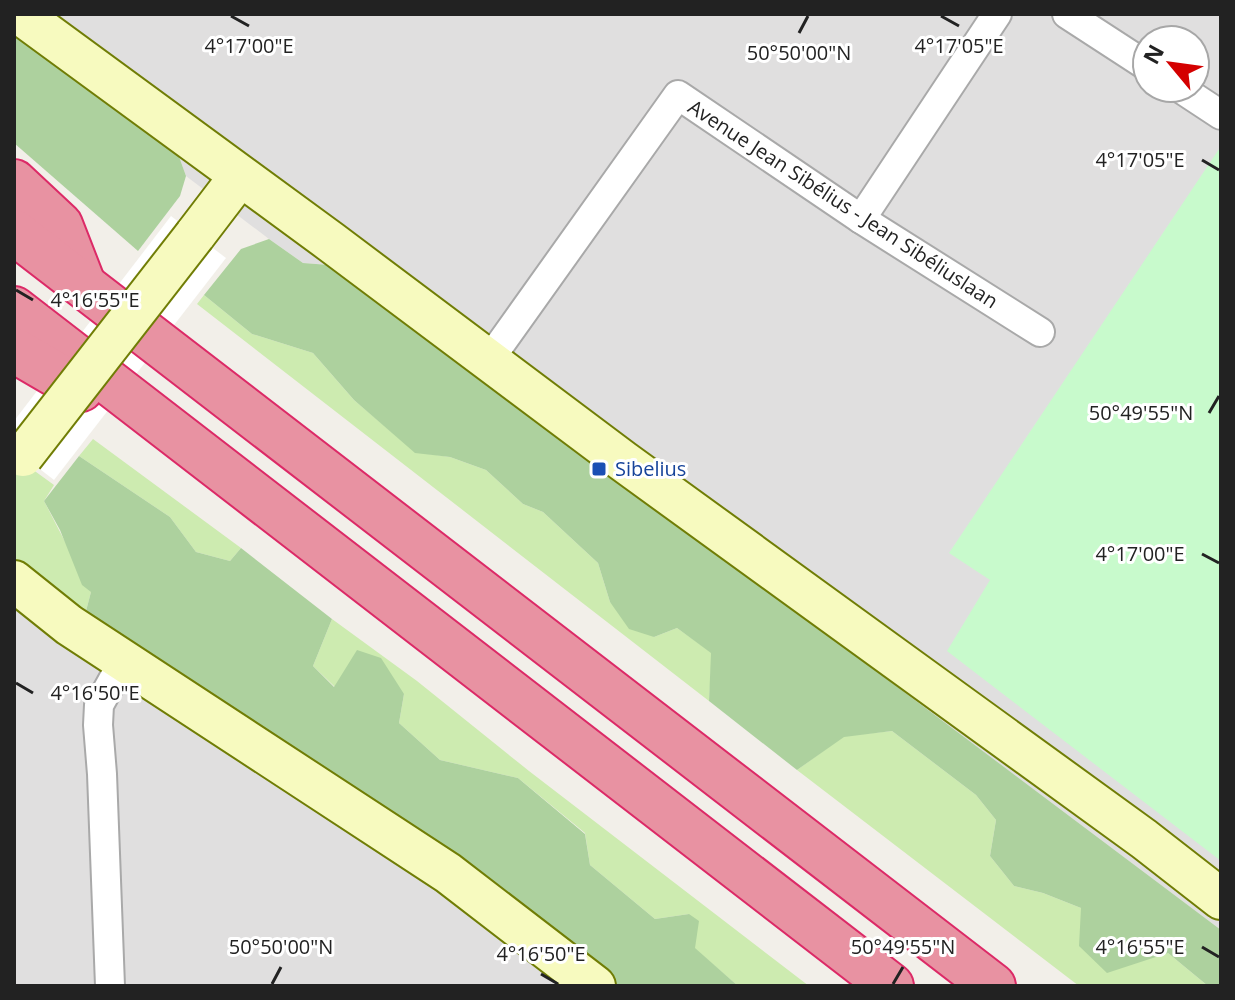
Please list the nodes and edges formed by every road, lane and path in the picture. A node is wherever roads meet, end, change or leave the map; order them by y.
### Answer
1 (20, 14) edge
2 (997, 14) edge
3 (1067, 14) edge
4 (63, 27) edge
5 (1131, 56) edge
6 (1204, 104) edge
7 (1221, 115) edge
8 (240, 176) junction
9 (14, 182) edge
10 (861, 219) junction
11 (14, 232) edge
12 (84, 286) junction
13 (14, 309) edge
14 (1040, 332) dead end
15 (14, 350) edge
16 (489, 360) junction
17 (18, 462) edge
18 (225, 473) junction
19 (14, 581) edge
20 (124, 660) junction
21 (1221, 899) edge
22 (110, 986) edge
23 (595, 986) edge
24 (891, 986) edge
25 (993, 986) edge

1 - 4 street
2 - 10 street
3 - 5 street
4 - 8 street
6 - 7 street
8 - 16 street
8 - 17 street, bridge
9 - 12 highway
10 - 14 street, Avenue Jean Sibélius - Jean Sibéliuslaan
10 - 16 street, Avenue Jean Sibélius - Jean Sibéliuslaan
11 - 12 highway
12 - 25 highway
13 - 18 highway
15 - 18 highway
16 - 21 street
18 - 24 highway
19 - 20 street
20 - 22 street
20 - 23 street

